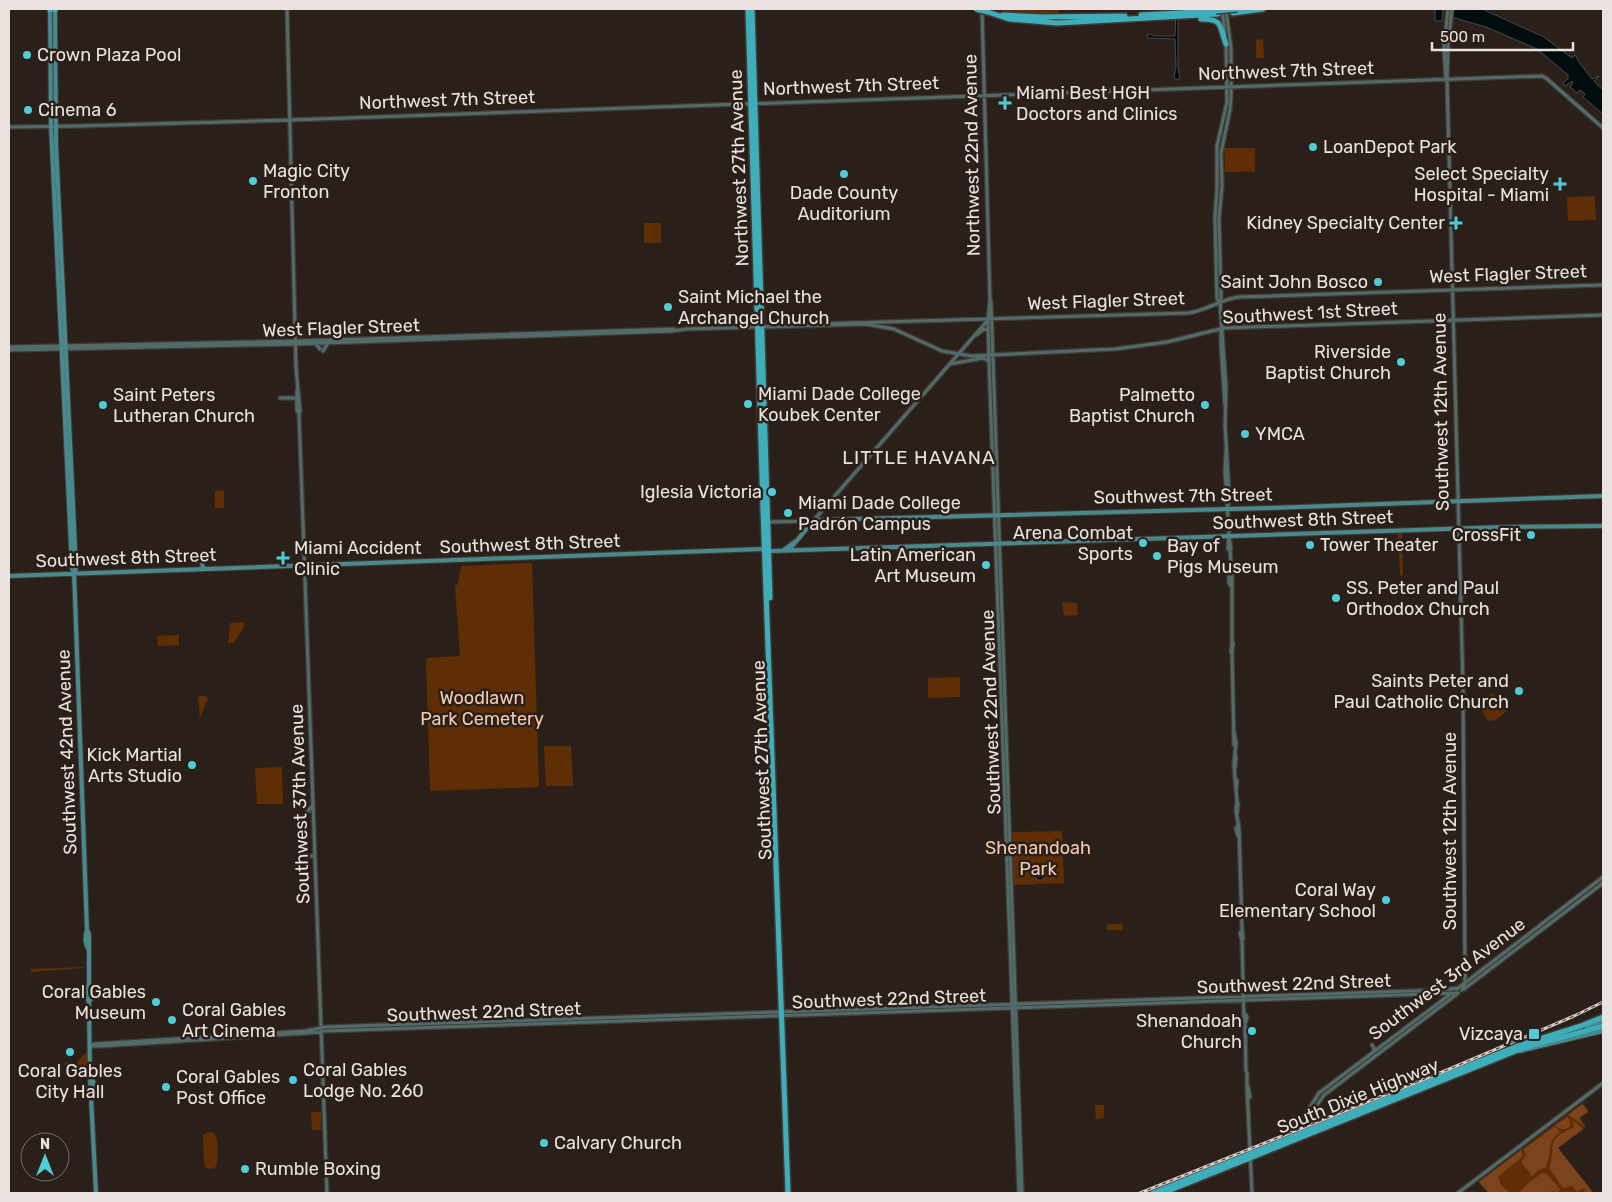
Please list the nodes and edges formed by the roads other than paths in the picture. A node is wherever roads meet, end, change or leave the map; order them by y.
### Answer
1 (52, 9) edge
2 (287, 9) edge
3 (748, 9) edge
4 (752, 9) edge
5 (975, 9) edge
6 (982, 9) edge
7 (1226, 9) edge
8 (1263, 9) edge
9 (1450, 9) edge
10 (1235, 11) edge
11 (988, 12) junction
12 (1218, 12) edge
13 (1173, 16) junction
14 (1182, 16) junction
15 (751, 41) junction
16 (1226, 44) junction
17 (53, 68) junction
18 (1447, 80) junction
19 (1229, 87) junction
20 (984, 96) junction
21 (753, 103) junction
22 (290, 120) junction
23 (9, 127) edge
24 (53, 127) junction
25 (1603, 128) edge
26 (53, 164) junction
27 (57, 172) junction
28 (54, 182) junction
29 (58, 190) junction
30 (756, 226) junction
31 (757, 277) junction
32 (1603, 284) edge
33 (1436, 290) junction
34 (1452, 290) junction
35 (59, 292) junction
36 (1221, 295) junction
37 (1437, 295) dead end
38 (64, 297) junction
39 (1234, 298) junction
40 (1220, 302) junction
41 (1603, 315) edge
42 (990, 319) junction
43 (933, 320) junction
44 (1452, 320) junction
45 (817, 325) junction
46 (877, 325) joint
47 (759, 327) junction
48 (657, 329) junction
49 (674, 329) junction
50 (1221, 329) junction
51 (988, 330) junction
52 (902, 331) junction
53 (652, 332) junction
54 (1210, 332) junction
55 (529, 334) junction
56 (515, 335) junction
57 (976, 335) junction
58 (1220, 336) junction
59 (243, 341) junction
60 (218, 342) junction
61 (296, 342) junction
62 (316, 343) junction
63 (328, 343) junction
64 (237, 344) junction
65 (212, 345) junction
66 (64, 346) junction
67 (9, 348) edge
68 (958, 355) junction
69 (991, 355) junction
70 (964, 356) junction
71 (972, 360) junction
72 (1223, 360) junction
73 (989, 362) junction
74 (950, 364) junction
75 (66, 389) junction
76 (298, 389) junction
77 (280, 398) dead end
78 (297, 398) junction
79 (299, 413) junction
80 (65, 414) junction
81 (762, 418) junction
82 (69, 419) junction
83 (761, 445) junction
84 (766, 449) junction
85 (67, 464) junction
86 (71, 468) junction
87 (764, 470) junction
88 (1603, 496) edge
89 (73, 500) junction
90 (1457, 501) junction
91 (69, 506) junction
92 (824, 508) junction
93 (1228, 509) junction
94 (997, 514) junction
95 (813, 520) junction
96 (824, 520) junction
97 (766, 522) junction
98 (1603, 526) edge
99 (1458, 529) junction
100 (1229, 536) junction
101 (796, 540) junction
102 (998, 543) junction
103 (767, 550) junction
104 (784, 550) junction
105 (789, 550) junction
106 (202, 561) dead end
107 (305, 566) junction
108 (203, 569) junction
109 (74, 574) junction
110 (9, 576) edge
111 (314, 805) junction
112 (305, 815) dead end
113 (308, 856) dead end
114 (315, 856) junction
115 (1603, 877) edge
116 (1603, 883) edge
117 (86, 932) junction
118 (88, 948) junction
119 (1488, 964) junction
120 (1487, 971) junction
121 (1465, 972) junction
122 (1473, 977) junction
123 (1465, 983) junction
124 (88, 987) junction
125 (1458, 990) junction
126 (1462, 990) junction
127 (1452, 993) junction
128 (1439, 994) junction
129 (1244, 998) junction
130 (89, 1001) junction
131 (1441, 1001) junction
132 (1014, 1006) junction
133 (784, 1014) junction
134 (1603, 1016) edge
135 (1603, 1021) edge
136 (1581, 1026) junction
137 (1603, 1026) edge
138 (321, 1029) junction
139 (1603, 1031) edge
140 (1399, 1037) junction
141 (1400, 1043) dead end
142 (1372, 1045) dead end
143 (90, 1046) junction
144 (1518, 1051) junction
145 (1374, 1052) junction
146 (68, 1065) dead end
147 (1349, 1065) dead end
148 (91, 1066) junction
149 (1354, 1067) junction
150 (1339, 1070) dead end
151 (1349, 1073) junction
152 (1341, 1077) junction
153 (1603, 1083) edge
154 (1313, 1106) junction
155 (1306, 1129) junction
156 (1506, 1151) dead end
157 (1250, 1156) junction
158 (1507, 1156) junction
159 (96, 1193) edge
160 (327, 1193) edge
161 (790, 1193) edge
162 (1020, 1193) edge
163 (1153, 1193) edge
164 (1163, 1193) edge
165 (1252, 1193) edge
166 (1458, 1193) edge

1 - 17 main road
1 - 17 main road
2 - 22 main road, Southwest 37th Avenue
3 - 15 highway, Northwest 27th Avenue
4 - 15 highway, Northwest 27th Avenue
5 - 11 highway, bridge
6 - 20 main road, Northwest 22nd Avenue
7 - 19 main road
8 - 10 highway
9 - 18 main road, Southwest 12th Avenue
10 - 12 highway, bridge
11 - 13 highway
11 - 13 highway
12 - 14 highway
12 - 16 main road
13 - 14 highway
14 - 16 highway
15 - 21 highway, Northwest 27th Avenue
16 - 19 main road
17 - 24 main road
17 - 24 main road
18 - 19 main road, Northwest 7th Street
18 - 25 main road, Northwest 7th Street
18 - 34 main road, Southwest 12th Avenue
19 - 20 main road, Northwest 7th Street
19 - 36 main road
19 - 40 main road
20 - 21 main road, Northwest 7th Street
20 - 42 main road, Northwest 22nd Avenue
21 - 22 main road, Northwest 7th Street
21 - 30 highway, Northwest 27th Avenue
21 - 30 highway, Northwest 27th Avenue
22 - 24 main road, Northwest 7th Street
22 - 61 main road, Southwest 37th Avenue
23 - 24 main road, Northwest 7th Street
24 - 26 main road
24 - 27 main road
26 - 27 main road
26 - 28 main road
27 - 29 main road
28 - 29 main road
28 - 35 main road
29 - 38 main road
30 - 31 highway, Northwest 27th Avenue
30 - 31 highway, Northwest 27th Avenue
31 - 47 highway, Northwest 27th Avenue
32 - 34 main road, West Flagler Street
33 - 34 main road, West Flagler Street
33 - 37 main road
33 - 39 main road, West Flagler Street
34 - 44 main road, Southwest 12th Avenue
35 - 38 main road
35 - 66 main road
36 - 39 main road
36 - 40 main road
38 - 66 main road
39 - 40 main road, West Flagler Street
40 - 42 main road, West Flagler Street
40 - 50 main road
41 - 44 main road, Southwest 1st Street
42 - 43 main road, West Flagler Street
42 - 51 main road, Southwest 22nd Avenue
42 - 57 main road
42 - 69 main road, Southwest 22nd Avenue
43 - 45 main road, West Flagler Street
43 - 52 main road
44 - 50 main road, Southwest 1st Street
44 - 90 main road, Southwest 12th Avenue
45 - 46 main road, West Flagler Street
45 - 47 main road, West Flagler Street
46 - 52 main road, Southwest 1st Street
47 - 49 main road, West Flagler Street
47 - 81 highway, Southwest 27th Avenue
48 - 49 main road, West Flagler Street
48 - 53 main road
48 - 55 main road, West Flagler Street
49 - 53 main road, West Flagler Street
50 - 54 main road, Southwest 1st Street
50 - 58 main road
50 - 72 main road
51 - 57 main road
51 - 69 main road, Southwest 22nd Avenue
52 - 68 main road, Southwest 1st Street
53 - 55 main road, West Flagler Street
54 - 58 main road
54 - 69 main road, Southwest 1st Street
55 - 56 main road, West Flagler Street
56 - 61 main road, West Flagler Street
56 - 63 main road, West Flagler Street
57 - 68 main road
58 - 72 main road
59 - 60 main road, West Flagler Street
59 - 61 main road, West Flagler Street
59 - 64 main road
60 - 65 main road
60 - 66 main road, West Flagler Street
61 - 62 main road, West Flagler Street
61 - 64 main road, West Flagler Street
61 - 76 main road, Southwest 37th Avenue
62 - 63 main road, West Flagler Street
62 - 63 main road
64 - 65 main road, West Flagler Street
65 - 66 main road, West Flagler Street
66 - 67 main road, West Flagler Street
66 - 75 main road, Southwest 42nd Avenue
66 - 75 main road, Southwest 42nd Avenue
68 - 70 main road, Southwest 1st Street
68 - 74 main road
69 - 70 main road, Southwest 1st Street
69 - 73 main road, Southwest 22nd Avenue
69 - 94 main road, Southwest 22nd Avenue
70 - 71 main road
71 - 73 main road
71 - 74 main road
72 - 93 main road
73 - 94 main road, Southwest 22nd Avenue
74 - 92 main road
75 - 80 main road, Southwest 42nd Avenue
75 - 82 main road, Southwest 42nd Avenue
76 - 78 main road, Southwest 37th Avenue
76 - 79 main road, Southwest 37th Avenue
77 - 78 main road
78 - 79 main road, Southwest 37th Avenue
79 - 107 main road, Southwest 37th Avenue
80 - 82 main road
80 - 85 main road, Southwest 42nd Avenue
81 - 83 highway, Southwest 27th Avenue
81 - 84 highway, Southwest 27th Avenue
82 - 86 main road, Southwest 42nd Avenue
83 - 84 highway
83 - 87 highway, Southwest 27th Avenue
84 - 87 highway, Southwest 27th Avenue
85 - 86 main road
85 - 91 main road, Southwest 42nd Avenue
86 - 89 main road, Southwest 42nd Avenue
87 - 97 highway, Southwest 27th Avenue
88 - 90 main road, Southwest 7th Street
89 - 91 main road
89 - 109 main road, Southwest 42nd Avenue
90 - 93 main road, Southwest 7th Street
90 - 99 main road, Southwest 12th Avenue
91 - 109 main road, Southwest 42nd Avenue
92 - 95 main road
92 - 96 main road
93 - 94 main road, Southwest 7th Street
93 - 100 main road
94 - 96 main road, Southwest 7th Street
94 - 102 main road, Southwest 22nd Avenue
95 - 96 main road, Southwest 7th Street
95 - 97 main road, Southwest 7th Street
95 - 101 main road
97 - 103 highway, Southwest 27th Avenue
98 - 99 main road, Southwest 8th Street
99 - 100 main road, Southwest 8th Street
99 - 121 main road, Southwest 12th Avenue
100 - 102 main road, Southwest 8th Street
100 - 129 main road
101 - 104 main road
101 - 105 main road
102 - 105 main road, Southwest 8th Street
102 - 132 main road, Southwest 22nd Avenue
103 - 104 main road, Southwest 8th Street
103 - 107 main road, Southwest 8th Street
103 - 133 highway, Southwest 27th Avenue
104 - 105 main road, Southwest 8th Street
106 - 108 main road
107 - 108 main road, Southwest 8th Street
107 - 111 main road, Southwest 37th Avenue
108 - 109 main road, Southwest 8th Street
109 - 110 main road, Southwest 8th Street
109 - 117 main road, Southwest 42nd Avenue
111 - 112 main road
111 - 114 main road, Southwest 37th Avenue
113 - 114 main road
114 - 138 main road, Southwest 37th Avenue
115 - 119 main road, Southwest 3rd Avenue
116 - 120 main road, Southwest 3rd Avenue
117 - 118 main road, Southwest 42nd Avenue
117 - 118 main road, Southwest 42nd Avenue
118 - 124 main road, Southwest 42nd Avenue
119 - 120 main road
119 - 122 main road, Southwest 3rd Avenue
120 - 126 main road, Southwest 3rd Avenue
121 - 122 main road
121 - 123 main road, Southwest 12th Avenue
122 - 123 main road, Southwest 3rd Avenue
123 - 125 main road, Southwest 3rd Avenue
123 - 126 main road
124 - 130 main road, Southwest 42nd Avenue
124 - 130 main road, Southwest 42nd Avenue
125 - 126 main road, Southwest 3rd Avenue
125 - 127 main road, Southwest 22nd Street
125 - 129 main road, Southwest 22nd Street
125 - 140 main road, Southwest 3rd Avenue
127 - 128 main road, Southwest 22nd Street
127 - 131 main road, Southwest 3rd Avenue
128 - 129 main road, Southwest 22nd Street
128 - 131 main road
129 - 132 main road, Southwest 22nd Street
129 - 157 main road
130 - 143 main road, Southwest 42nd Avenue
131 - 145 main road, Southwest 3rd Avenue
132 - 133 main road, Southwest 22nd Street
132 - 162 main road, Southwest 22nd Avenue
133 - 138 main road, Southwest 22nd Street
133 - 161 highway, Southwest 27th Avenue
134 - 136 highway
135 - 136 main road, South Dixie Highway
136 - 155 highway, South Dixie Highway
137 - 144 highway
138 - 143 main road, Southwest 22nd Street
138 - 160 main road, Southwest 37th Avenue
139 - 144 main road, South Dixie Highway
140 - 141 main road
140 - 151 main road, Southwest 3rd Avenue
142 - 145 main road
143 - 148 main road, Southwest 42nd Avenue
144 - 155 highway, South Dixie Highway
145 - 149 main road, Southwest 3rd Avenue
146 - 148 main road
147 - 149 main road
148 - 159 main road, Southwest 42nd Avenue
149 - 151 main road, Southwest 3rd Avenue
150 - 152 main road
151 - 152 main road, Southwest 3rd Avenue
151 - 154 main road, Southwest 3rd Avenue
152 - 154 main road, Southwest 3rd Avenue
153 - 158 main road
154 - 155 main road
155 - 155 main road
155 - 157 highway, South Dixie Highway
156 - 158 main road
157 - 163 highway, South Dixie Highway
157 - 164 highway, South Dixie Highway
157 - 165 main road
158 - 166 main road

